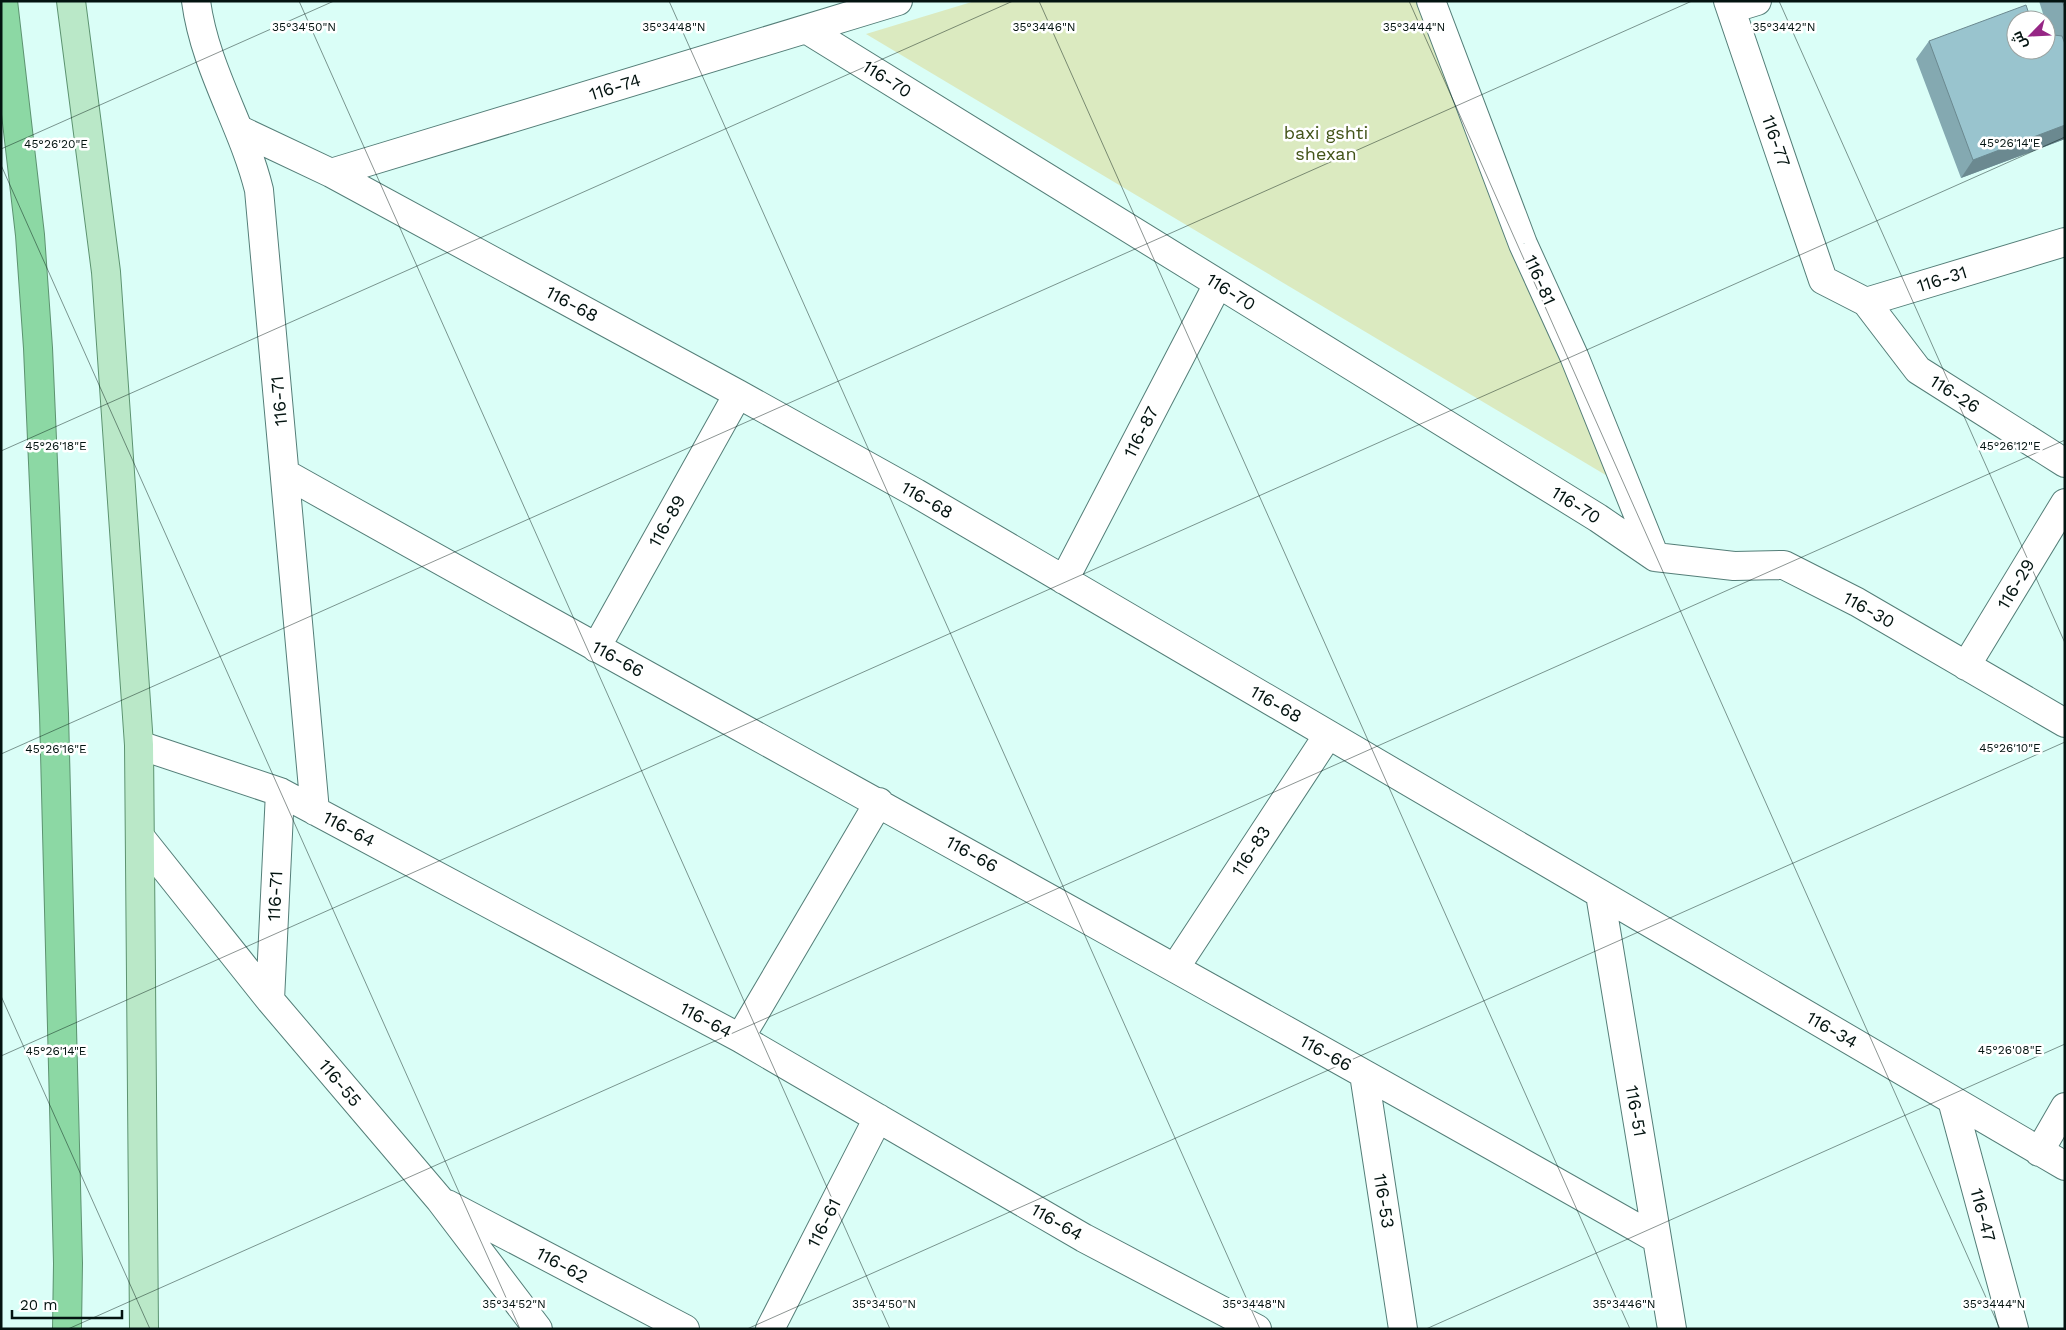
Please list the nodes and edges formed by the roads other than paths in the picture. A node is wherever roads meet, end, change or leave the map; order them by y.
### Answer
1 (3, 1) edge
2 (71, 1) edge
3 (196, 1) edge
4 (898, 1) edge
5 (1431, 1) edge
6 (1757, 1) edge
7 (1729, 5) edge
8 (806, 30) junction
9 (240, 130) junction
10 (331, 173) junction
11 (2065, 242) edge
12 (1218, 284) junction
13 (1866, 302) junction
14 (738, 394) junction
15 (2065, 463) edge
16 (286, 474) junction
17 (2065, 503) edge
18 (1655, 557) junction
19 (1064, 580) junction
20 (596, 648) junction
21 (1966, 666) junction
22 (2065, 723) edge
23 (1328, 734) junction
24 (139, 746) junction
25 (280, 792) junction
26 (880, 802) junction
27 (315, 811) junction
28 (141, 838) junction
29 (1600, 894) junction
30 (1175, 968) junction
31 (270, 1000) junction
32 (740, 1038) junction
33 (1364, 1074) junction
34 (1952, 1100) junction
35 (2065, 1107) edge
36 (878, 1118) junction
37 (2040, 1152) junction
38 (2065, 1166) edge
39 (440, 1200) junction
40 (1657, 1239) junction
41 (67, 1329) edge
42 (144, 1329) edge
43 (538, 1329) edge
44 (685, 1329) edge
45 (770, 1329) edge
46 (1257, 1329) edge
47 (1403, 1329) edge
48 (1672, 1329) edge
49 (2014, 1329) edge

1 - 41 highway
2 - 24 main road
3 - 9 street, 116-71
4 - 8 street, 116-74
5 - 18 street, 116-81
6 - 7 street
7 - 13 street, 116-77
8 - 10 street, 116-74
8 - 12 street, 116-70
9 - 10 street, 116-68
9 - 16 street, 116-71
10 - 14 street, 116-68
11 - 13 street, 116-31
12 - 18 street, 116-70
12 - 19 street, 116-87
13 - 15 street, 116-26
14 - 19 street, 116-68
14 - 20 street, 116-89
16 - 20 street, 116-66
16 - 27 street, 116-71
17 - 21 street, 116-29
18 - 21 street, 116-30
19 - 23 street, 116-68
20 - 26 street, 116-66
21 - 22 street, 116-30
23 - 29 street, 116-68
23 - 30 street, 116-83
24 - 25 street, 116-64
24 - 28 main road
25 - 27 street, 116-64
25 - 31 street, 116-71
26 - 30 street, 116-66
26 - 32 street
27 - 32 street, 116-64
28 - 31 street, 116-55
28 - 42 main road
29 - 34 street, 116-34
29 - 40 street, 116-51
30 - 33 street, 116-66
31 - 39 street, 116-55
32 - 36 street, 116-64
33 - 40 street, 116-66
33 - 47 street, 116-53
34 - 37 street, 116-34
34 - 49 street, 116-47
35 - 37 street
36 - 45 street, 116-61
36 - 46 street, 116-64
37 - 38 street, 116-34
39 - 43 street, 116-55
39 - 44 street, 116-62
40 - 48 street, 116-51

